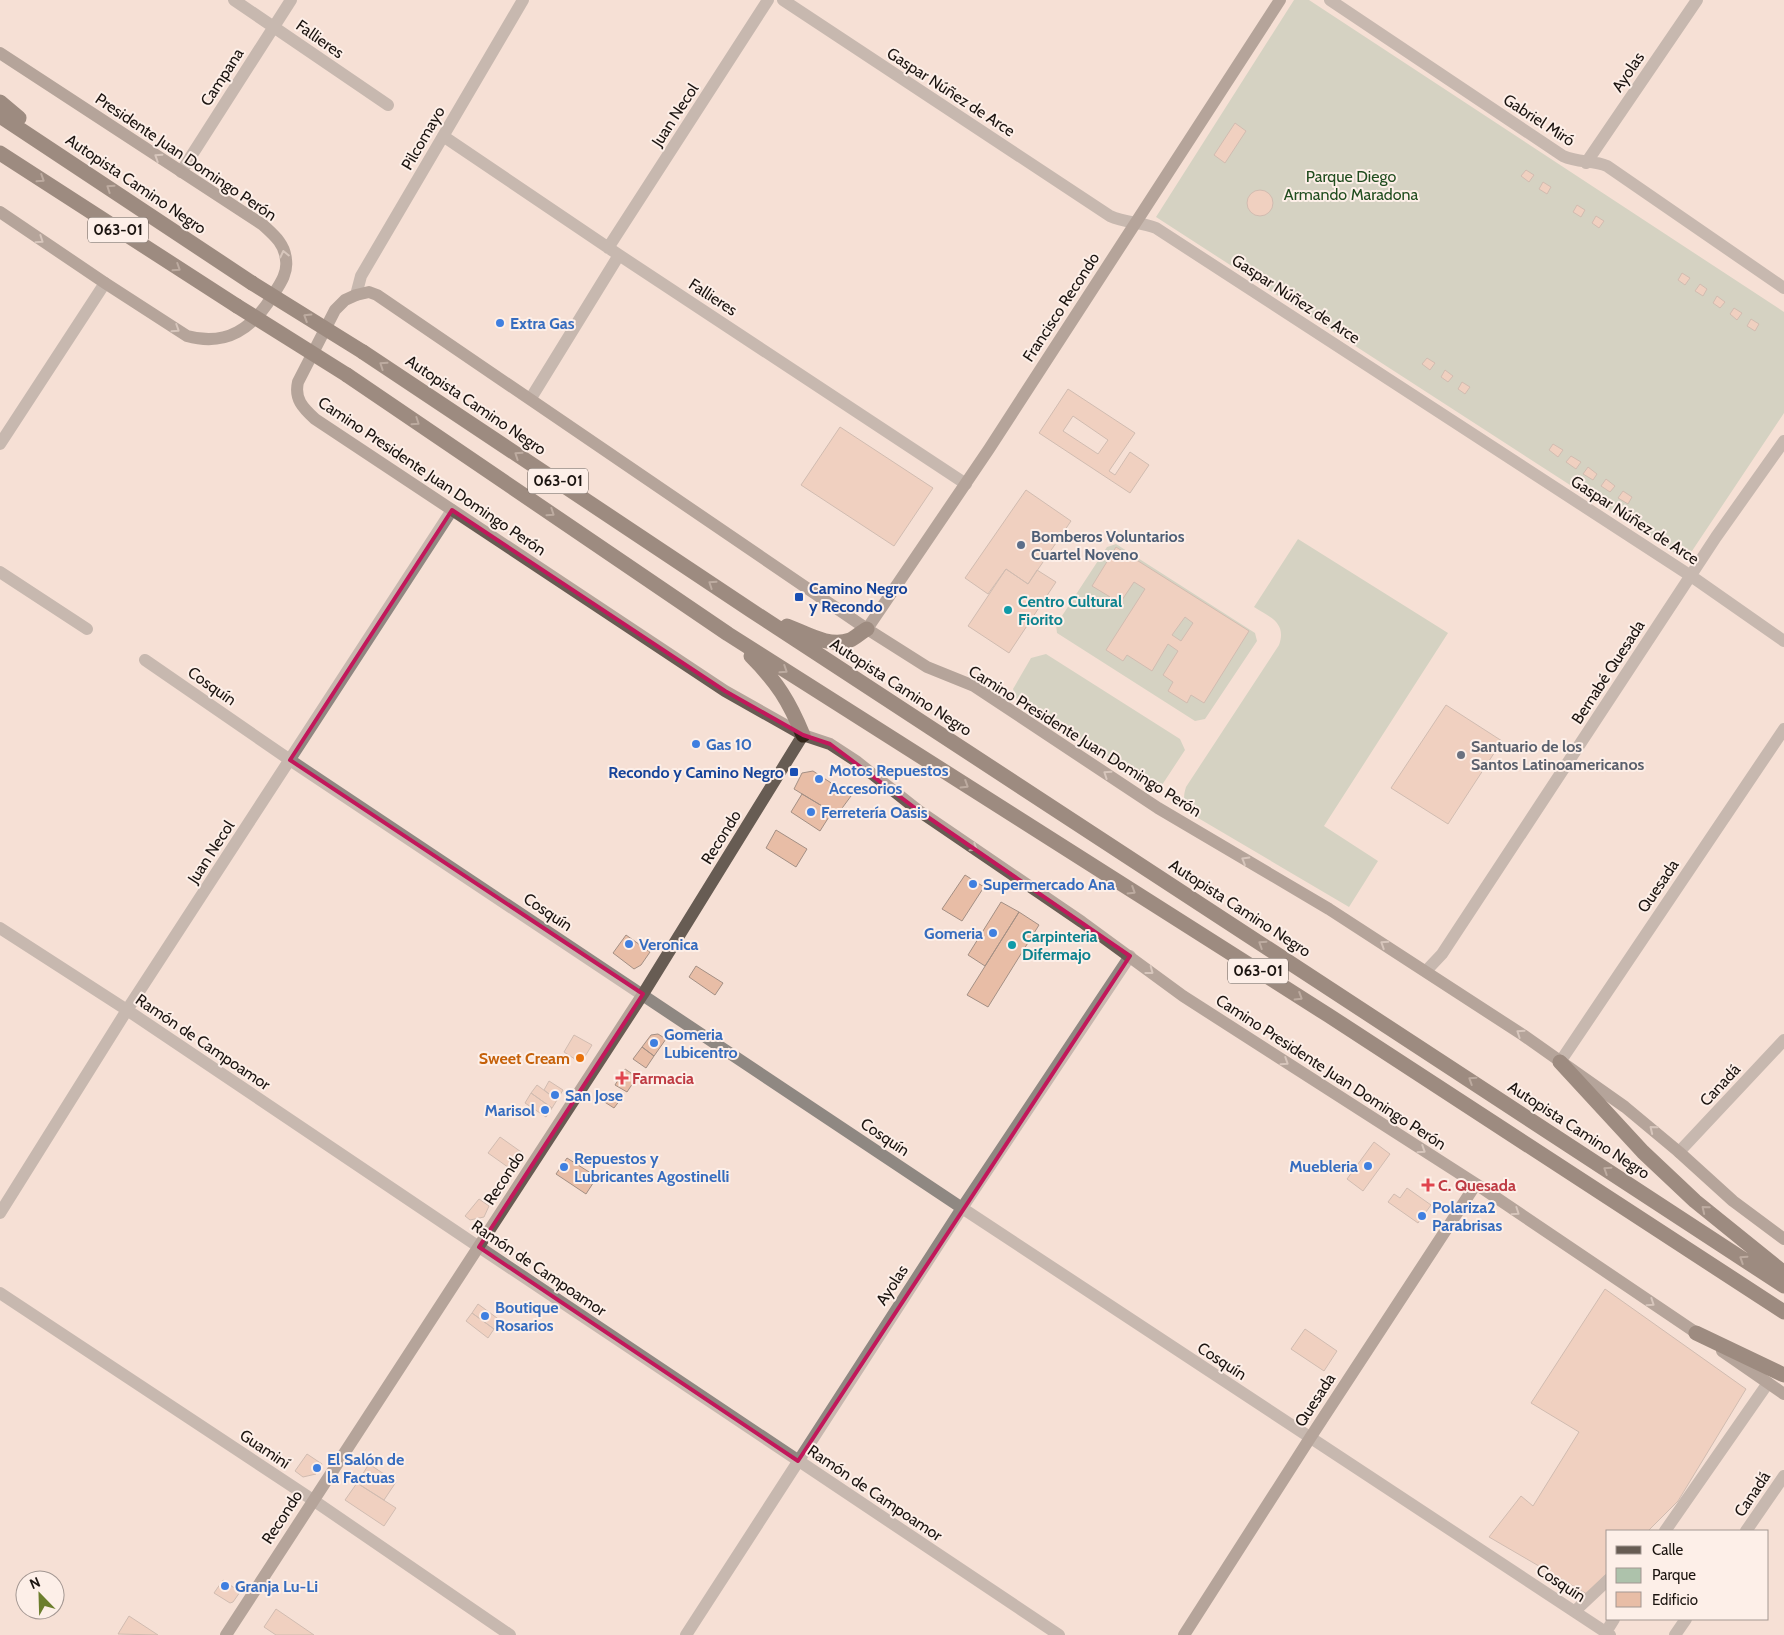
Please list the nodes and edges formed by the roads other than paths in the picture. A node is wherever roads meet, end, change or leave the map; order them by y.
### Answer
1 (234, 0) edge
2 (291, 0) edge
3 (523, 0) edge
4 (768, 0) edge
5 (784, 0) edge
6 (1280, 0) edge
7 (1330, 0) edge
8 (1697, 0) edge
9 (274, 27) junction
10 (0, 53) edge
11 (0, 102) edge
12 (388, 105) dead end
13 (0, 116) edge
14 (443, 136) junction
15 (0, 153) edge
16 (70, 161) junction
17 (1586, 163) junction
18 (181, 172) junction
19 (0, 212) edge
20 (1135, 222) junction
21 (613, 251) junction
22 (105, 283) junction
23 (1784, 288) edge
24 (356, 295) junction
25 (531, 398) junction
26 (1784, 441) edge
27 (0, 444) edge
28 (966, 484) junction
29 (452, 510) junction
30 (0, 572) edge
31 (1691, 576) junction
32 (752, 611) junction
33 (87, 629) dead end
34 (867, 629) junction
35 (728, 634) junction
36 (1784, 641) edge
37 (145, 660) dead end
38 (1784, 729) edge
39 (803, 735) junction
40 (290, 760) junction
41 (0, 928) edge
42 (1130, 956) junction
43 (1426, 971) junction
44 (642, 994) junction
45 (127, 1010) junction
46 (1784, 1040) edge
47 (1560, 1062) junction
48 (1679, 1152) junction
49 (1476, 1184) junction
50 (962, 1208) junction
51 (0, 1213) edge
52 (1784, 1239) edge
53 (479, 1247) junction
54 (1784, 1273) edge
55 (1784, 1286) edge
56 (0, 1293) edge
57 (1784, 1312) edge
58 (1696, 1333) junction
59 (1784, 1375) edge
60 (1768, 1383) junction
61 (1784, 1394) edge
62 (1310, 1438) junction
63 (798, 1461) junction
64 (1784, 1476) edge
65 (312, 1500) junction
66 (1672, 1518) junction
67 (1660, 1530) edge
68 (1666, 1530) edge
69 (1747, 1530) edge
70 (1606, 1582) edge
71 (1575, 1611) junction
72 (1614, 1620) edge
73 (1685, 1620) edge
74 (1608, 1634) edge
75 (226, 1635) edge
76 (510, 1635) edge
77 (686, 1635) edge
78 (1059, 1635) edge
79 (1184, 1635) edge
80 (1675, 1635) edge

1 - 9 street, Fallieres
2 - 9 street, Campana
3 - 14 street, Pilcomayo
4 - 21 street, Juan Necol
5 - 20 street, Gaspar Núñez de Arce
6 - 20 street, Francisco Recondo
7 - 17 street, Gabriel Miró
8 - 17 street, Ayolas
9 - 12 street, Fallieres
9 - 18 street, Campana
18 -> 10 street, Presidente Juan Domingo Perón
11 - 16 highway
13 - 16 highway, Autopista Camino Negro / 063-01
14 - 21 street, Fallieres
14 - 24 street, Pilcomayo
15 -> 35 highway, 063-01, bridge
32 -> 16 highway, Autopista Camino Negro / 063-01, bridge
17 - 23 street, Gabriel Miró
22 -> 18 street, Presidente Juan Domingo Perón
19 -> 22 street, Presidente Juan Domingo Perón
20 - 28 street, Francisco Recondo
20 - 31 street, Gaspar Núñez de Arce
21 - 25 street, Juan Necol
21 - 28 street, Fallieres
22 - 27 street
24 - 25 street, Camino Presidente Juan Domingo Perón
24 - 29 street, Camino Presidente Juan Domingo Perón
25 - 34 street, Camino Presidente Juan Domingo Perón
26 - 31 street, Bernabé Quesada
28 - 34 street, Francisco Recondo
29 - 39 street, Camino Presidente Juan Domingo Perón
29 - 40 street, Juan Necol
30 - 33 street
31 - 36 street, Gaspar Núñez de Arce
31 - 43 street, Bernabé Quesada
32 - 34 highway
55 -> 32 highway, Autopista Camino Negro / 063-01
43 -> 34 street, Camino Presidente Juan Domingo Perón
35 - 39 highway
35 -> 57 highway, 063-01
37 - 40 street, Cosquín
38 - 47 street, Quesada
39 -> 42 street, Camino Presidente Juan Domingo Perón
39 - 44 street, Recondo
40 - 44 street, Cosquín
40 - 45 street, Juan Necol
41 - 45 street, Ramón de Campoamor
42 -> 49 street, Camino Presidente Juan Domingo Perón
42 - 50 street, Ayolas
47 -> 43 street, Camino Presidente Juan Domingo Perón
44 - 50 street, Cosquín
44 - 53 street, Recondo
45 - 51 street, Juan Necol
45 - 53 street, Ramón de Campoamor
46 - 48 street, Canadá
48 -> 47 street, Camino Presidente Juan Domingo Perón
54 -> 47 highway
48 - 52 street, Camino Presidente Juan Domingo Perón
49 -> 58 street, Camino Presidente Juan Domingo Perón
49 - 62 street, Quesada
50 - 62 street, Cosquín
50 - 63 street, Ayolas
53 - 63 street, Ramón de Campoamor
53 - 65 street, Recondo
56 - 65 street, Guaminí
58 - 59 highway
58 - 60 street, Camino Presidente Juan Domingo Perón
60 - 61 street, Camino Presidente Juan Domingo Perón
60 - 66 street
62 - 71 street, Cosquín
62 - 79 street, Quesada
63 - 77 street, Ayolas
63 - 78 street, Ramón de Campoamor
64 - 69 street, Canadá
65 - 75 street, Recondo
65 - 76 street, Guaminí
66 - 67 street
66 - 68 street
70 - 71 street
71 - 74 street, Cosquín
72 - 74 street
73 - 80 street

